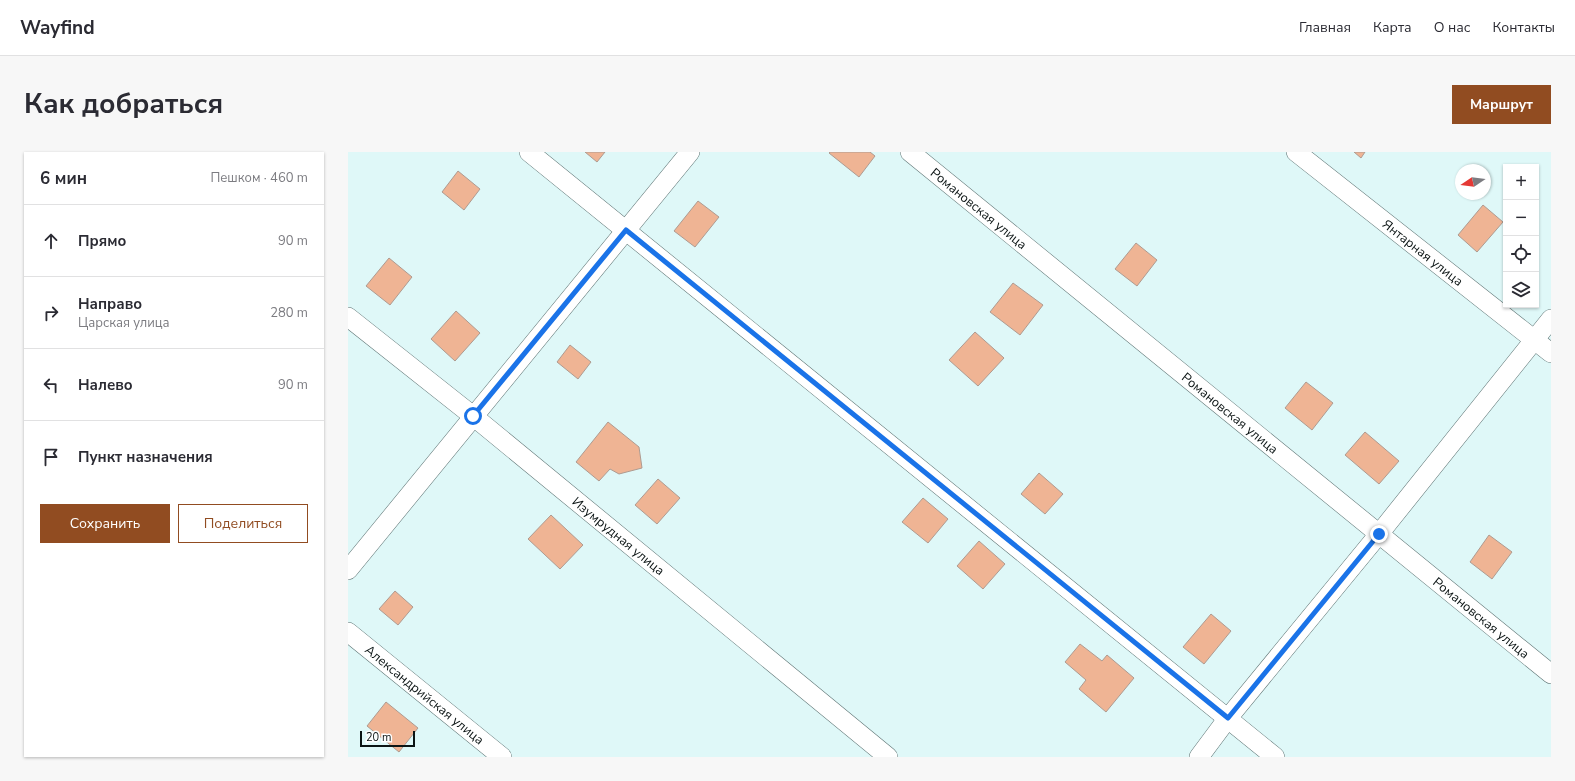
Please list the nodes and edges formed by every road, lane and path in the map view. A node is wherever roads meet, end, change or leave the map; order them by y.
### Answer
1 (529, 152) edge
2 (690, 152) edge
3 (910, 152) edge
4 (1296, 152) edge
5 (626, 230) junction
6 (348, 317) edge
7 (1551, 319) edge
8 (1534, 340) junction
9 (1551, 353) edge
10 (473, 416) junction
11 (1379, 534) junction
12 (348, 570) edge
13 (348, 632) edge
14 (1551, 674) edge
15 (1228, 718) junction
16 (502, 757) edge
17 (888, 757) edge
18 (1198, 757) edge
19 (1275, 757) edge

1 - 5 street
2 - 5 street
3 - 11 street, Романовская улица
4 - 8 street, Янтарная улица
5 - 10 street
5 - 15 street
6 - 10 street, Изумрудная улица
7 - 8 street
8 - 9 street, Янтарная улица
8 - 11 street
10 - 12 street
10 - 17 street, Изумрудная улица
11 - 14 street, Романовская улица
11 - 15 street
13 - 16 street, Александрийская улица
15 - 18 street
15 - 19 street

